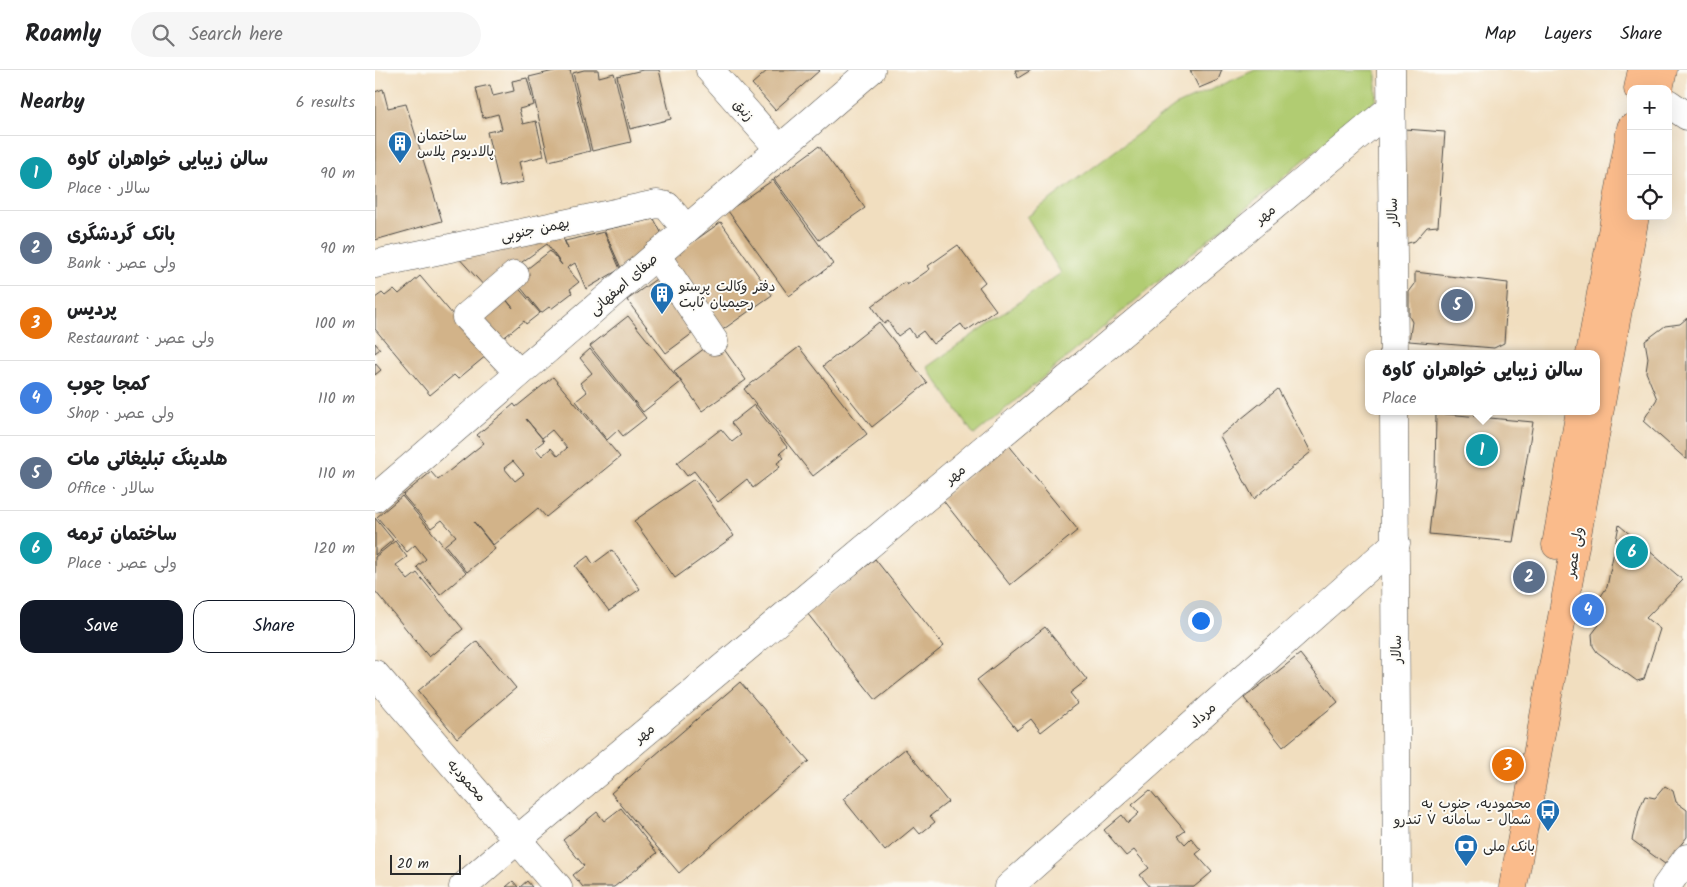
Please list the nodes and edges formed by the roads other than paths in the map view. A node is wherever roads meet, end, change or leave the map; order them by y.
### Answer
1 (710, 70) edge
2 (871, 70) edge
3 (1391, 70) edge
4 (1641, 70) edge
5 (1663, 70) edge
6 (1639, 85) edge
7 (1660, 85) edge
8 (1672, 106) edge
9 (1391, 108) junction
10 (1687, 116) edge
11 (1631, 130) edge
12 (779, 150) junction
13 (1634, 220) edge
14 (686, 229) junction
15 (656, 255) junction
16 (375, 264) edge
17 (515, 275) dead end
18 (713, 341) dead end
19 (1394, 350) edge
20 (1591, 350) edge
21 (519, 373) junction
22 (1600, 408) edge
23 (1394, 415) edge
24 (1579, 415) edge
25 (1599, 415) edge
26 (375, 498) edge
27 (1396, 543) junction
28 (375, 674) edge
29 (518, 839) junction
30 (1687, 858) edge
31 (463, 887) edge
32 (558, 887) edge
33 (1009, 887) edge
34 (1397, 887) edge
35 (1494, 887) edge
36 (1513, 887) edge
37 (1666, 887) edge

1 - 12 street, زنبق
2 - 12 street, صفای اصفهانی
3 - 9 street, سالار
4 - 6 main road
5 - 7 main road
8 - 10 street
9 - 19 street, سالار
9 - 29 street, مهر
11 - 20 main road
12 - 14 street, صفای اصفهانی
13 - 22 main road, ولی عصر
14 - 15 street, صفای اصفهانی
14 - 16 street, بهمن جنوبی
15 - 18 street
15 - 21 street, صفای اصفهانی
17 - 21 street
21 - 26 street, صفای اصفهانی
23 - 27 street, سالار
24 - 35 main road, ولی عصر
25 - 36 main road, ولی عصر
27 - 33 street, مرداد
27 - 34 street, سالار
28 - 29 street, محمودیه
29 - 31 street, مهر
29 - 32 street, محمودیه
30 - 37 street

